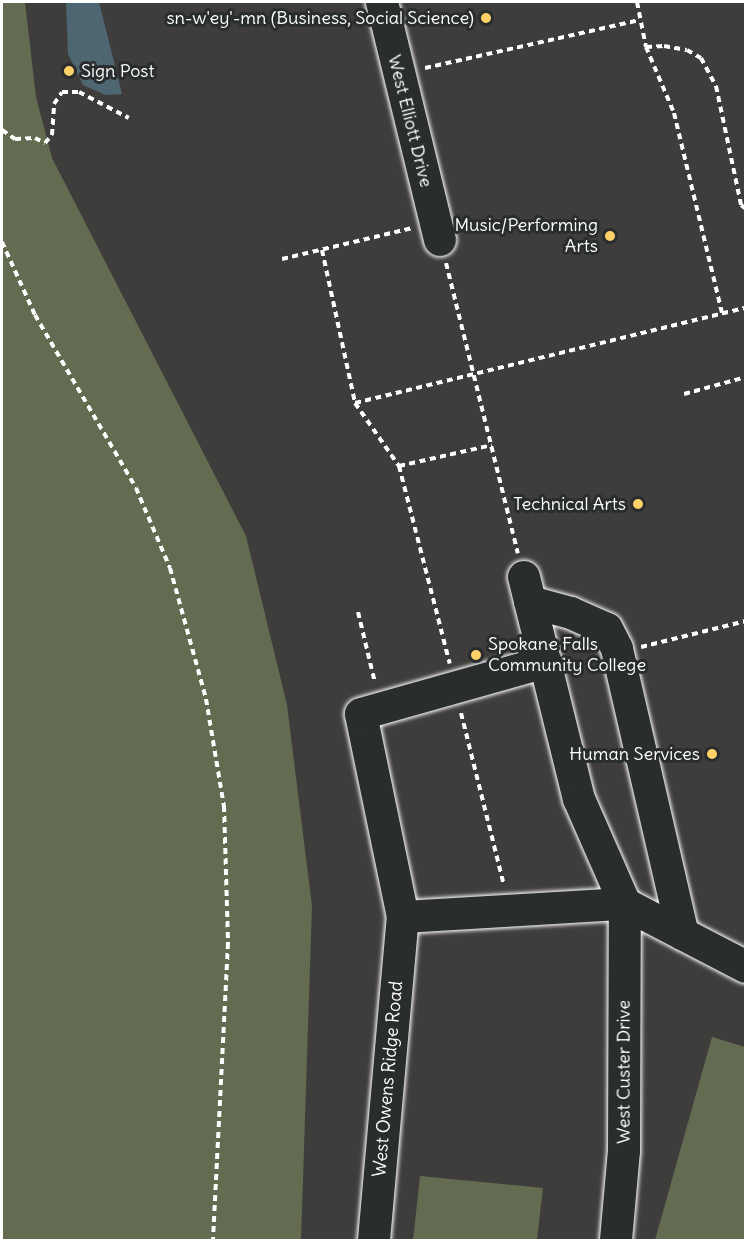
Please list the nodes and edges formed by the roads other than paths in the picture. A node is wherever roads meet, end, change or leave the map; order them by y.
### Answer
1 (382, 2) edge
2 (437, 229) road end
3 (546, 662) junction
4 (625, 904) junction
5 (403, 917) junction
6 (682, 934) junction
7 (746, 967) edge
8 (374, 1240) edge
9 (616, 1240) edge

1 - 2 street, West Elliott Drive
3 - 4 street
3 - 5 street, West Owens Ridge Road
3 - 6 street
4 - 5 street
4 - 6 street
4 - 9 street, West Custer Drive
5 - 8 street, West Owens Ridge Road
6 - 7 street

